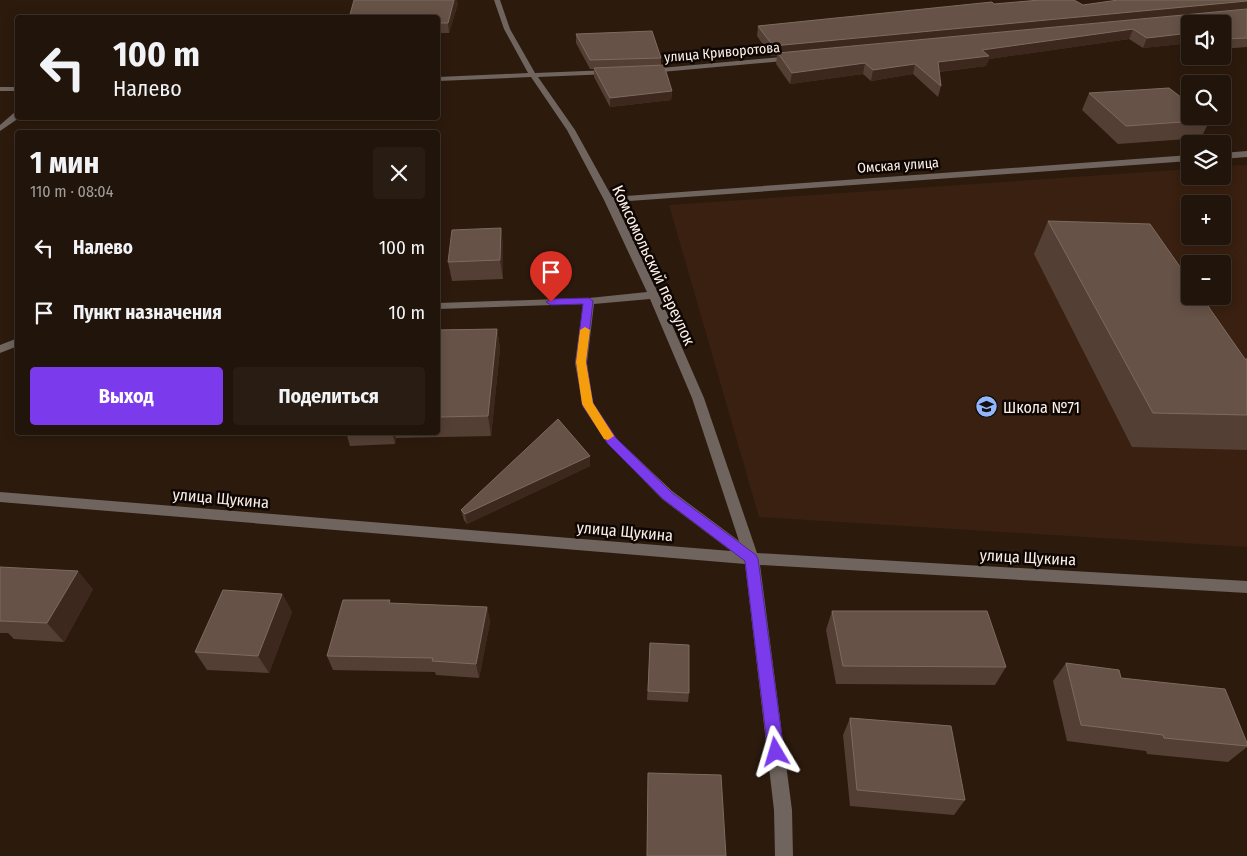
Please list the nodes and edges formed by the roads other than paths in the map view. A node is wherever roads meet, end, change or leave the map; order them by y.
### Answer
1 (497, 0) edge
2 (800, 58) edge
3 (641, 71) edge
4 (621, 72) edge
5 (532, 74) junction
6 (440, 79) edge
7 (0, 89) edge
8 (15, 89) edge
9 (15, 117) edge
10 (0, 130) edge
11 (1247, 154) edge
12 (1231, 155) edge
13 (1181, 159) edge
14 (609, 200) junction
15 (654, 294) junction
16 (589, 301) junction
17 (440, 306) edge
18 (15, 343) edge
19 (0, 349) edge
20 (0, 497) edge
21 (752, 559) junction
22 (1247, 587) edge
23 (784, 856) edge

1 - 5 street, Комсомольский переулок
2 - 3 street, улица Криворотова
4 - 5 street
5 - 6 street
5 - 14 street, Комсомольский переулок
7 - 8 street
9 - 10 street
11 - 12 street
13 - 14 street, Омская улица
14 - 15 street, Комсомольский переулок
15 - 16 street
15 - 21 street, Комсомольский переулок
16 - 17 street
16 - 21 street
18 - 19 street
20 - 21 street, улица Щукина
21 - 22 street, улица Щукина
21 - 23 street, Комсомольский переулок

